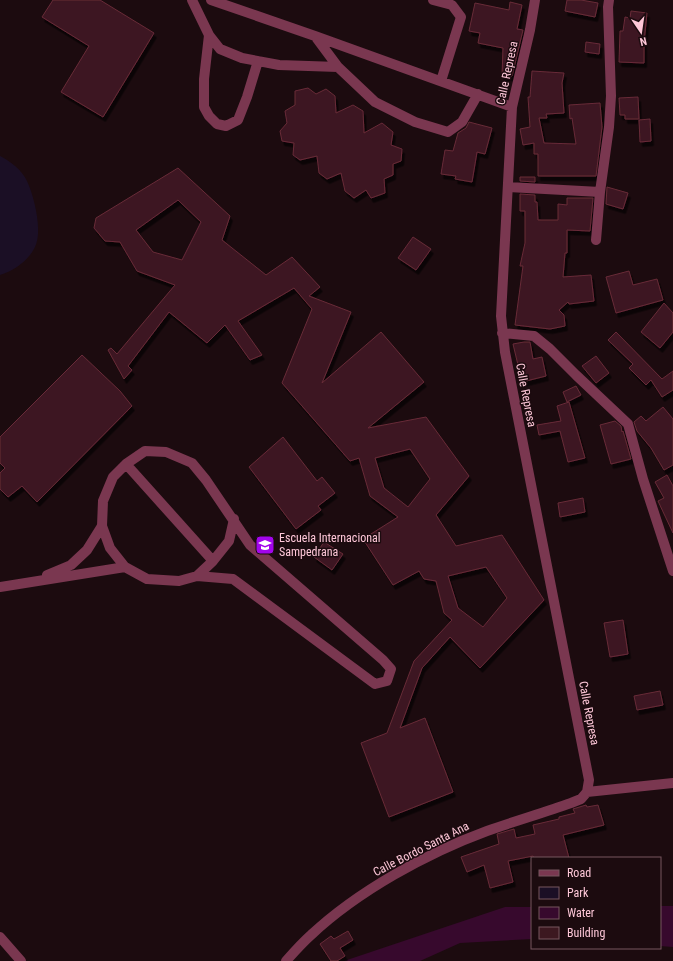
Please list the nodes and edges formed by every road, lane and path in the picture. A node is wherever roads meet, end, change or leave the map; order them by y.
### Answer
1 (192, 0) edge
2 (211, 0) edge
3 (434, 0) edge
4 (535, 0) edge
5 (609, 0) edge
6 (209, 35) junction
7 (315, 36) junction
8 (258, 61) junction
9 (338, 66) junction
10 (442, 81) junction
11 (478, 94) junction
12 (512, 107) junction
13 (508, 187) junction
14 (600, 192) junction
15 (596, 240) dead end
16 (502, 333) junction
17 (126, 464) junction
18 (234, 519) junction
19 (102, 526) junction
20 (213, 561) junction
21 (125, 567) junction
22 (673, 571) edge
23 (197, 576) junction
24 (34, 581) junction
25 (0, 587) edge
26 (673, 783) edge
27 (587, 792) junction
28 (0, 938) edge
29 (21, 961) edge
30 (286, 961) edge

1 - 6 street
2 - 7 street
3 - 10 street
4 - 12 street, Calle Represa
5 - 14 street
6 - 8 street
6 - 8 street
7 - 9 street
7 - 10 street
8 - 9 street
9 - 11 street
10 - 11 street
11 - 12 street
12 - 13 street, Calle Represa
13 - 14 street
13 - 16 street, Calle Represa
14 - 15 street
16 - 22 street
16 - 27 street, Calle Represa
17 - 18 street
17 - 19 street
17 - 20 street
18 - 20 street
18 - 23 street
19 - 21 street
19 - 24 street
20 - 23 street
21 - 23 street
21 - 24 street
24 - 25 street
26 - 27 street
27 - 30 street, Calle Bordo Santa Ana
28 - 29 street

